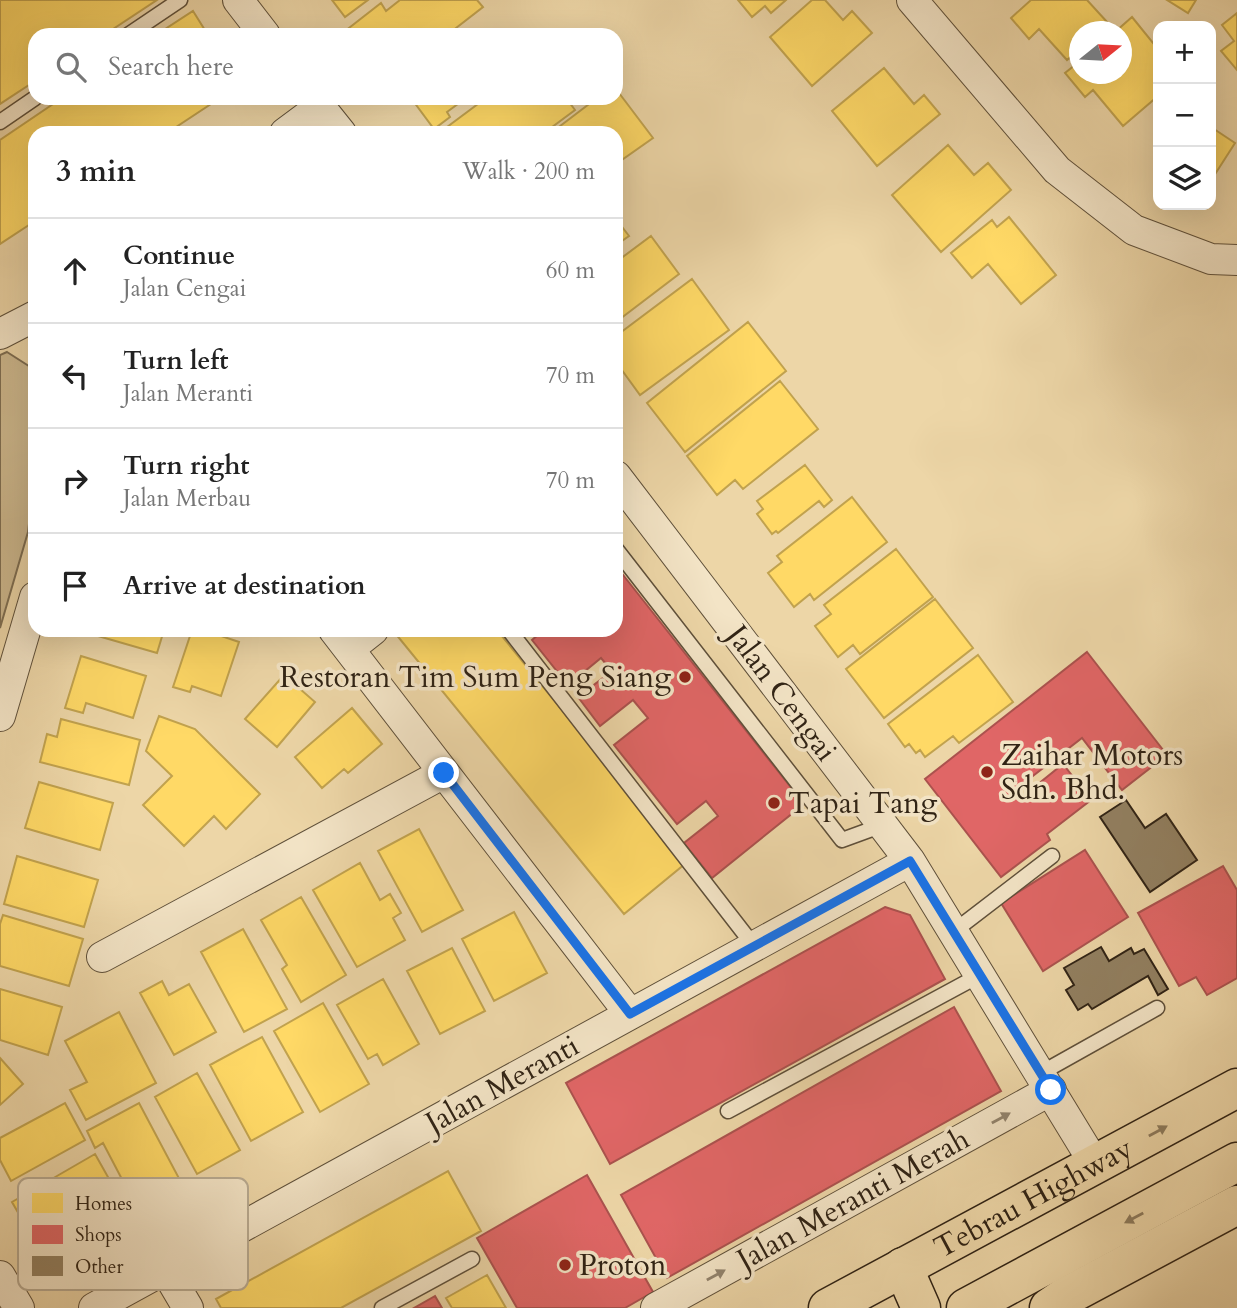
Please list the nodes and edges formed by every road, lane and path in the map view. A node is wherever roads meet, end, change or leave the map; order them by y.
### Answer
1 (180, 0) edge
2 (238, 0) edge
3 (912, 0) edge
4 (138, 28) edge
5 (260, 28) edge
6 (28, 103) edge
7 (313, 105) edge
8 (318, 105) edge
9 (0, 122) edge
10 (292, 126) edge
11 (335, 126) edge
12 (1237, 260) edge
13 (28, 320) edge
14 (0, 334) edge
15 (623, 485) edge
16 (623, 559) edge
17 (28, 621) edge
18 (514, 637) edge
19 (342, 639) edge
20 (0, 716) edge
21 (444, 773) junction
22 (883, 825) junction
23 (1052, 856) dead end
24 (910, 861) junction
25 (953, 932) junction
26 (754, 946) junction
27 (102, 957) dead end
28 (980, 975) junction
29 (1157, 1008) dead end
30 (630, 1014) junction
31 (1046, 1081) junction
32 (1237, 1088) edge
33 (728, 1111) dead end
34 (1237, 1162) edge
35 (1096, 1166) junction
36 (1237, 1205) edge
37 (248, 1223) edge
38 (472, 1259) dead end
39 (903, 1267) junction
40 (0, 1276) edge
41 (127, 1290) edge
42 (177, 1290) edge
43 (846, 1304) edge
44 (19, 1308) edge
45 (94, 1308) edge
46 (188, 1308) edge
47 (382, 1308) edge
48 (656, 1308) edge
49 (921, 1308) edge
50 (966, 1308) edge
51 (1049, 1308) edge

1 - 4 lane
2 - 5 street
3 - 12 street
6 - 9 lane
7 - 10 street
8 - 11 street
13 - 14 street
15 - 22 street, Jalan Cengai
16 - 22 lane
17 - 20 street
18 - 26 lane
19 - 21 street
21 - 27 street
21 - 30 street
22 - 24 street, Jalan Cengai
23 - 25 lane
24 - 25 street, Jalan Cengai
24 - 26 street, Jalan Meranti
25 - 28 street, Jalan Cengai
26 - 30 street, Jalan Meranti
28 - 31 street, Jalan Cengai
28 - 33 lane
29 - 31 lane
30 - 37 street, Jalan Meranti
31 - 35 street, Jalan Cengai
48 -> 31 street, Jalan Meranti Merah
35 -> 32 main road, Tebrau Highway
34 -> 50 main road
35 - 39 main road, Tebrau Highway
36 - 51 main road
38 - 47 lane
39 - 43 main road, Tebrau Highway
39 - 49 main road
40 - 44 street
41 - 45 street, Jalan Meranti
42 - 46 street

